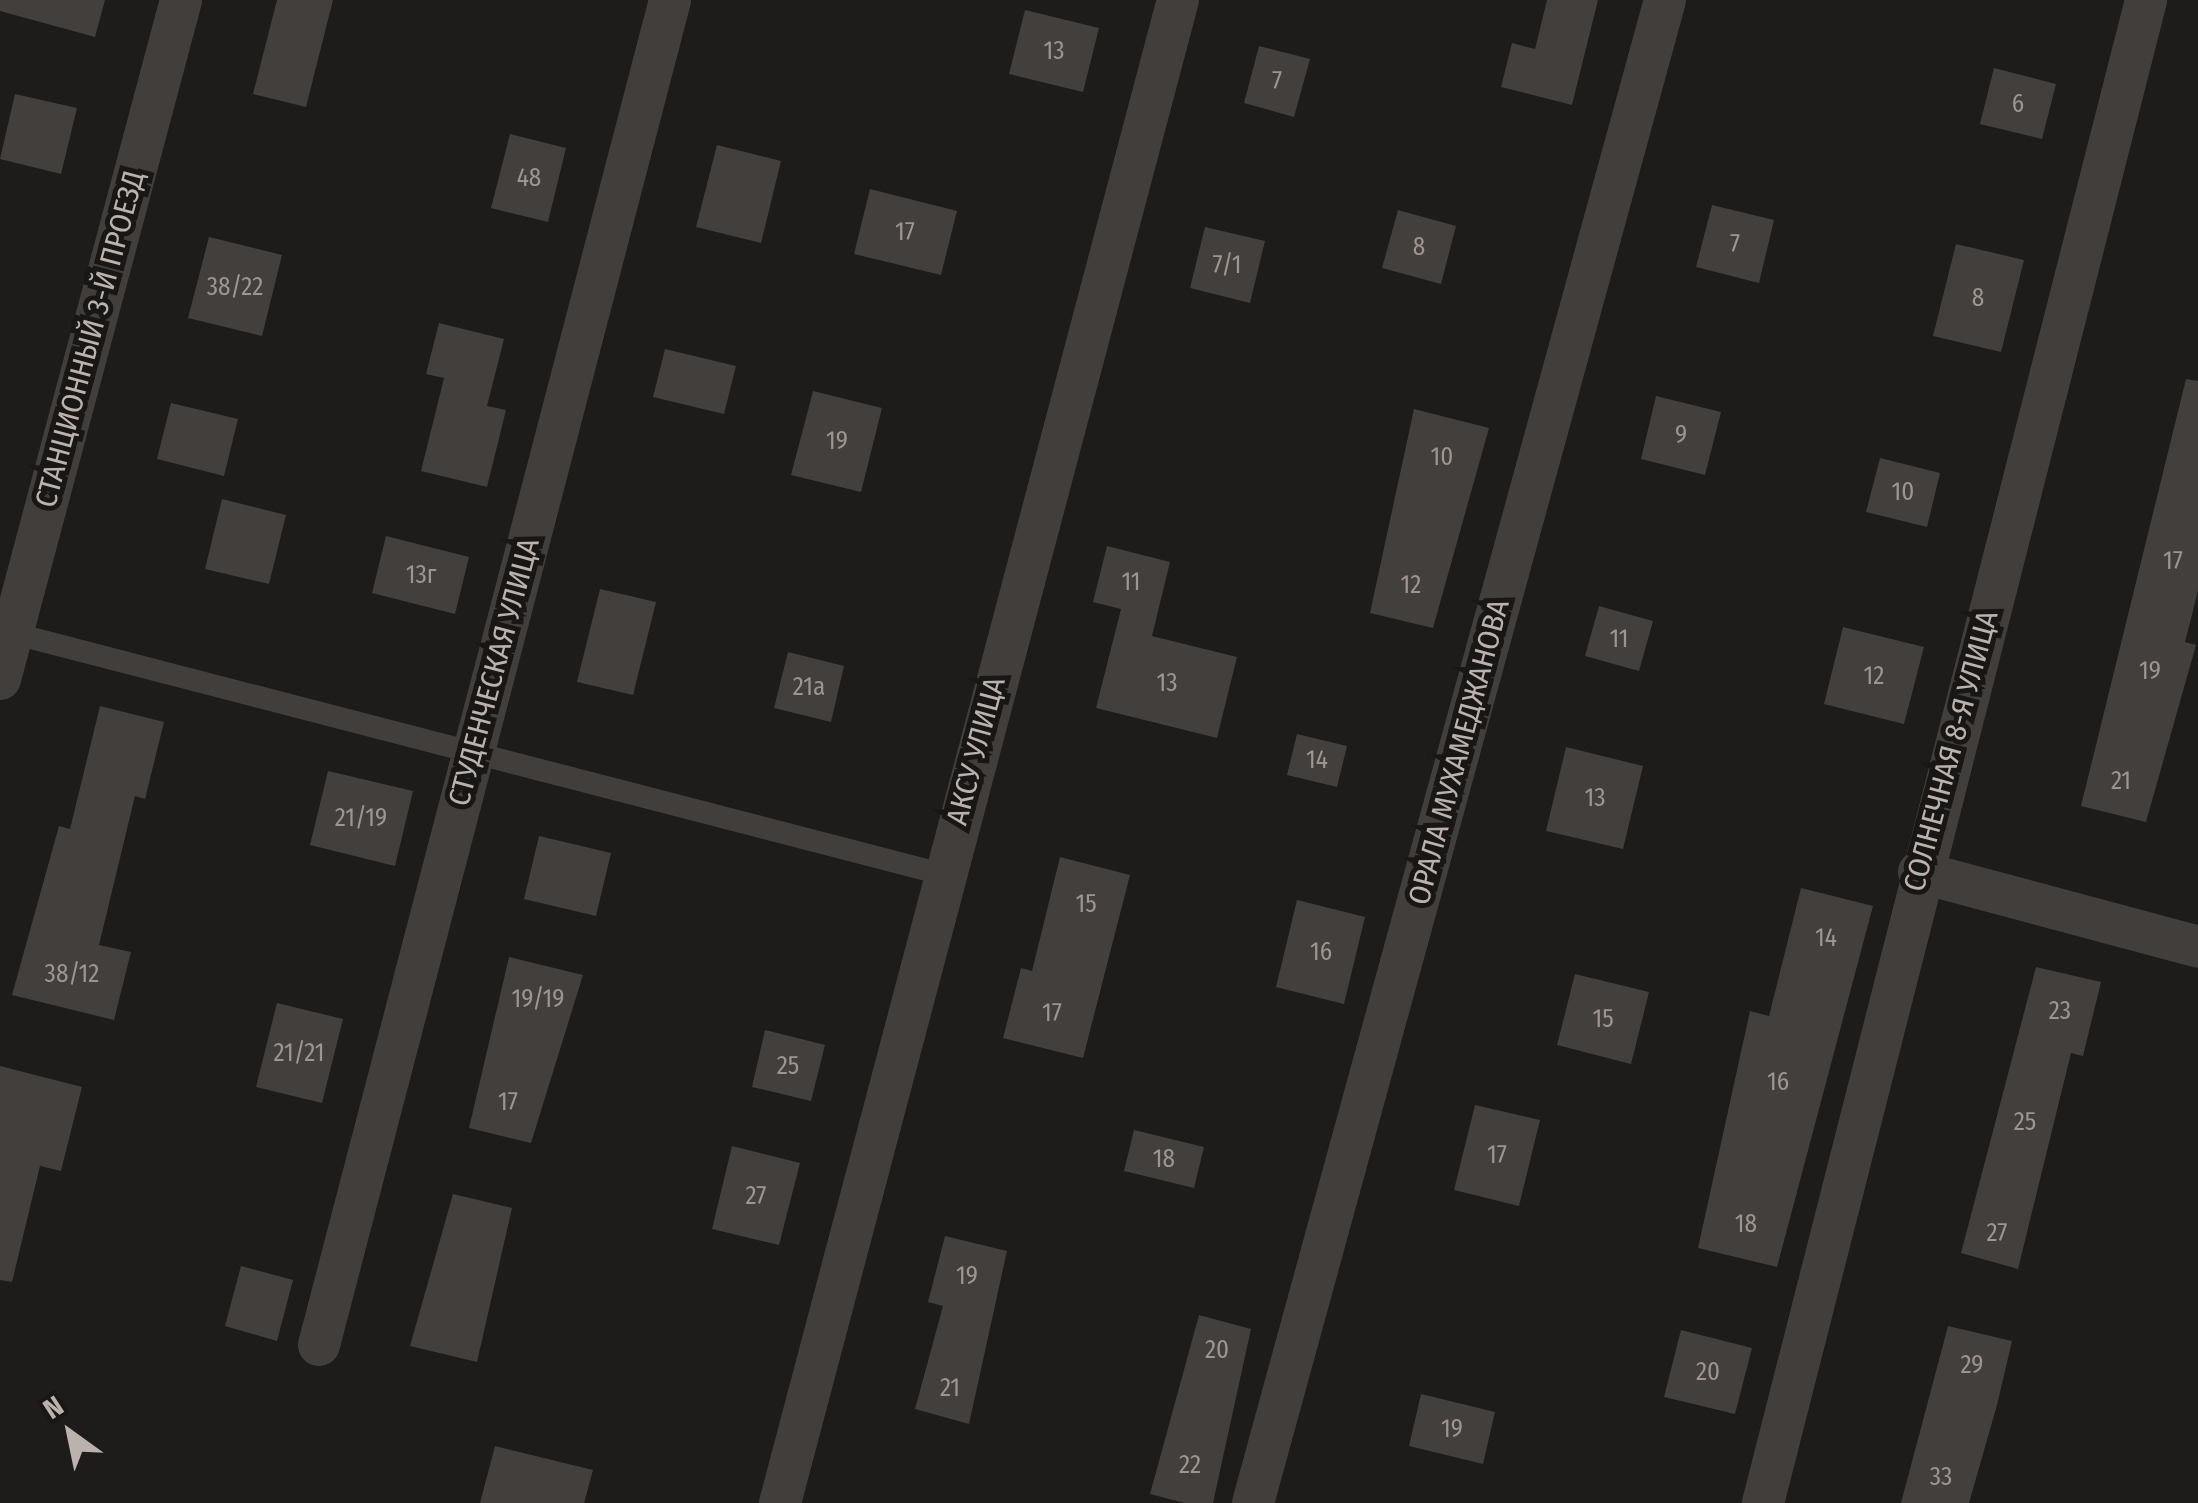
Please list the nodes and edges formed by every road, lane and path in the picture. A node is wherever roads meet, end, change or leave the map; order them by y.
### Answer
1 (181, 0) edge
2 (670, 0) edge
3 (1178, 0) edge
4 (1665, 0) edge
5 (2146, 0) edge
6 (12, 605) edge
7 (0, 679) edge
8 (473, 756) junction
9 (1919, 872) junction
10 (942, 874) junction
11 (2198, 946) edge
12 (319, 1345) dead end
13 (780, 1503) edge
14 (1254, 1503) edge
15 (1763, 1503) edge

1 - 6 street, СТАНЦИОННЫЙ 3-Й ПРОЕЗД
2 - 8 street, СТУДЕНЧЕСКАЯ УЛИЦА
3 - 10 street, АКСУ УЛИЦА
4 - 14 street, ОРАЛА МУХАМЕДЖАНОВА
5 - 9 street, СОЛНЕЧНАЯ 8-Я УЛИЦА
6 - 7 street, СТАНЦИОННЫЙ 3-Й ПРОЕЗД
6 - 8 lane
8 - 10 lane
8 - 12 street, СТУДЕНЧЕСКАЯ УЛИЦА
9 - 11 street
9 - 15 street, СОЛНЕЧНАЯ 8-Я УЛИЦА
10 - 13 street, АКСУ УЛИЦА

